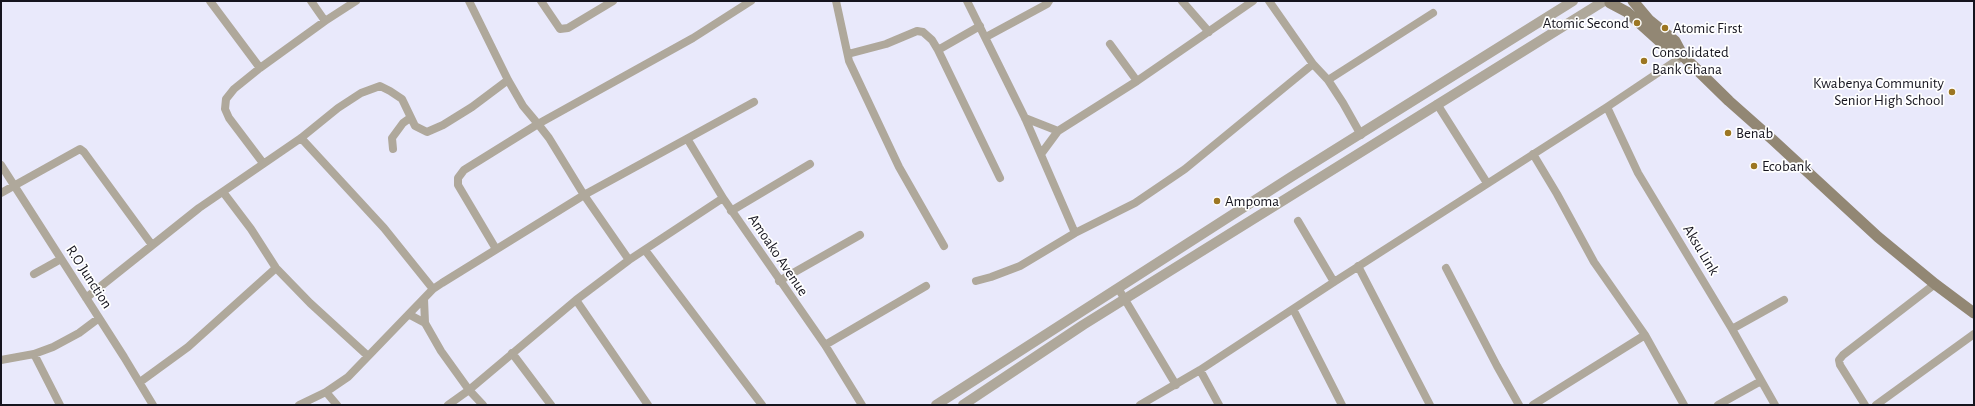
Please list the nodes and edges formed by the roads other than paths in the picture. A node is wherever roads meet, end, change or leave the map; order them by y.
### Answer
1 (210, 1) edge
2 (311, 1) edge
3 (356, 1) edge
4 (541, 1) edge
5 (613, 1) edge
6 (751, 1) edge
7 (836, 1) edge
8 (967, 1) edge
9 (1049, 1) edge
10 (1182, 1) edge
11 (1253, 1) edge
12 (1269, 1) edge
13 (1573, 1) edge
14 (1622, 1) edge
15 (1633, 1) edge
16 (470, 2) edge
17 (1606, 2) edge
18 (1433, 13) dead end
19 (325, 21) junction
20 (980, 26) junction
21 (1209, 32) junction
22 (986, 37) junction
23 (1110, 44) dead end
24 (938, 50) junction
25 (848, 54) junction
26 (1683, 56) junction
27 (1313, 64) junction
28 (260, 68) junction
29 (508, 80) junction
30 (1328, 80) junction
31 (1137, 81) junction
32 (754, 102) dead end
33 (1437, 104) junction
34 (1607, 107) junction
35 (410, 118) junction
36 (1025, 118) junction
37 (538, 124) junction
38 (1058, 131) junction
39 (1361, 135) junction
40 (301, 138) junction
41 (688, 140) junction
42 (393, 149) dead end
43 (1041, 154) junction
44 (1533, 154) junction
45 (263, 163) junction
46 (810, 164) dead end
47 (1, 165) edge
48 (1000, 178) dead end
49 (1487, 183) junction
50 (14, 185) junction
51 (224, 192) junction
52 (1, 193) edge
53 (584, 195) junction
54 (724, 198) junction
55 (731, 211) junction
56 (1298, 221) dead end
57 (1075, 233) junction
58 (860, 235) dead end
59 (152, 245) junction
60 (944, 246) dead end
61 (496, 249) junction
62 (645, 250) junction
63 (61, 259) junction
64 (629, 260) junction
65 (1358, 266) junction
66 (276, 268) junction
67 (1446, 268) dead end
68 (34, 274) dead end
69 (779, 281) junction
70 (976, 281) dead end
71 (1334, 282) junction
72 (1934, 284) junction
73 (926, 286) dead end
74 (1118, 288) junction
75 (433, 289) junction
76 (86, 298) junction
77 (424, 299) junction
78 (1125, 299) junction
79 (576, 300) junction
80 (1784, 300) dead end
81 (1293, 309) junction
82 (1974, 313) edge
83 (410, 315) junction
84 (99, 318) junction
85 (425, 323) junction
86 (1732, 329) junction
87 (1974, 334) edge
88 (1644, 335) junction
89 (825, 345) junction
90 (512, 353) junction
91 (34, 354) junction
92 (368, 356) junction
93 (1, 360) edge
94 (1200, 370) junction
95 (1761, 381) junction
96 (140, 382) junction
97 (1176, 384) junction
98 (469, 390) junction
99 (326, 392) junction
100 (60, 405) edge
101 (153, 405) edge
102 (299, 405) edge
103 (337, 405) edge
104 (448, 405) edge
105 (483, 405) edge
106 (551, 405) edge
107 (648, 405) edge
108 (761, 405) edge
109 (862, 405) edge
110 (936, 405) edge
111 (963, 405) edge
112 (1140, 405) edge
113 (1219, 405) edge
114 (1342, 405) edge
115 (1430, 405) edge
116 (1519, 405) edge
117 (1533, 405) edge
118 (1684, 405) edge
119 (1718, 405) edge
120 (1776, 405) edge
121 (1865, 405) edge
122 (1876, 405) edge

1 - 28 street
2 - 19 street
3 - 19 street
4 - 5 street
6 - 37 street
7 - 25 street
8 - 20 street
9 - 22 street
10 - 21 street
11 - 21 street
12 - 27 street
13 - 39 street
14 - 17 main road
15 - 26 main road
16 - 29 street
17 - 26 main road
17 - 33 street
18 - 30 street
19 - 28 street
20 - 22 street
20 - 24 street
21 - 31 street
22 - 36 street
23 - 31 street
24 - 25 street
24 - 48 street
25 - 60 street
26 - 34 street
26 - 72 main road
27 - 30 street
27 - 57 street
28 - 45 street
29 - 35 street
29 - 37 street
30 - 39 street
31 - 38 street
32 - 41 street
33 - 49 street
33 - 78 street
34 - 44 street
34 - 86 street, Aksu Link
35 - 40 street
35 - 42 street
36 - 38 street
36 - 43 street
37 - 53 street
37 - 61 street
38 - 43 street
39 - 74 street
40 - 45 street
40 - 75 street
41 - 53 street
41 - 54 street, Amoako Avenue
43 - 57 street
44 - 49 street
44 - 88 street
45 - 51 street
46 - 55 street
47 - 50 street, R.O Junction
49 - 65 street
50 - 52 street
50 - 59 street
50 - 63 street, R.O Junction
51 - 59 street
51 - 66 street
53 - 61 street
53 - 64 street
54 - 55 street, Amoako Avenue
54 - 62 street
55 - 69 street, Amoako Avenue
56 - 71 street
57 - 70 street
58 - 69 street
59 - 76 street
61 - 75 street
62 - 64 street
62 - 108 street
63 - 68 street
63 - 76 street, R.O Junction
64 - 79 street
65 - 71 street
65 - 115 street
66 - 92 street
66 - 96 street
67 - 116 street
69 - 89 street, Amoako Avenue
71 - 81 street
72 - 82 main road
72 - 121 street
73 - 89 street
74 - 78 street
74 - 110 street
75 - 77 street
76 - 84 street, R.O Junction
77 - 83 street
77 - 85 street
78 - 97 street
78 - 111 street
79 - 90 street
79 - 107 street
80 - 86 street
81 - 94 street
81 - 114 street
83 - 85 street
83 - 92 street
84 - 91 street
84 - 96 street, R.O Junction
85 - 98 street
86 - 95 street, Aksu Link
87 - 122 street
88 - 117 street
88 - 118 street
89 - 109 street, Amoako Avenue
90 - 98 street
90 - 106 street
91 - 93 street
91 - 100 street
92 - 99 street
94 - 97 street
94 - 113 street
95 - 119 street
95 - 120 street, Aksu Link
96 - 101 street, R.O Junction
97 - 112 street
98 - 104 street
98 - 105 street
99 - 102 street
99 - 103 street

